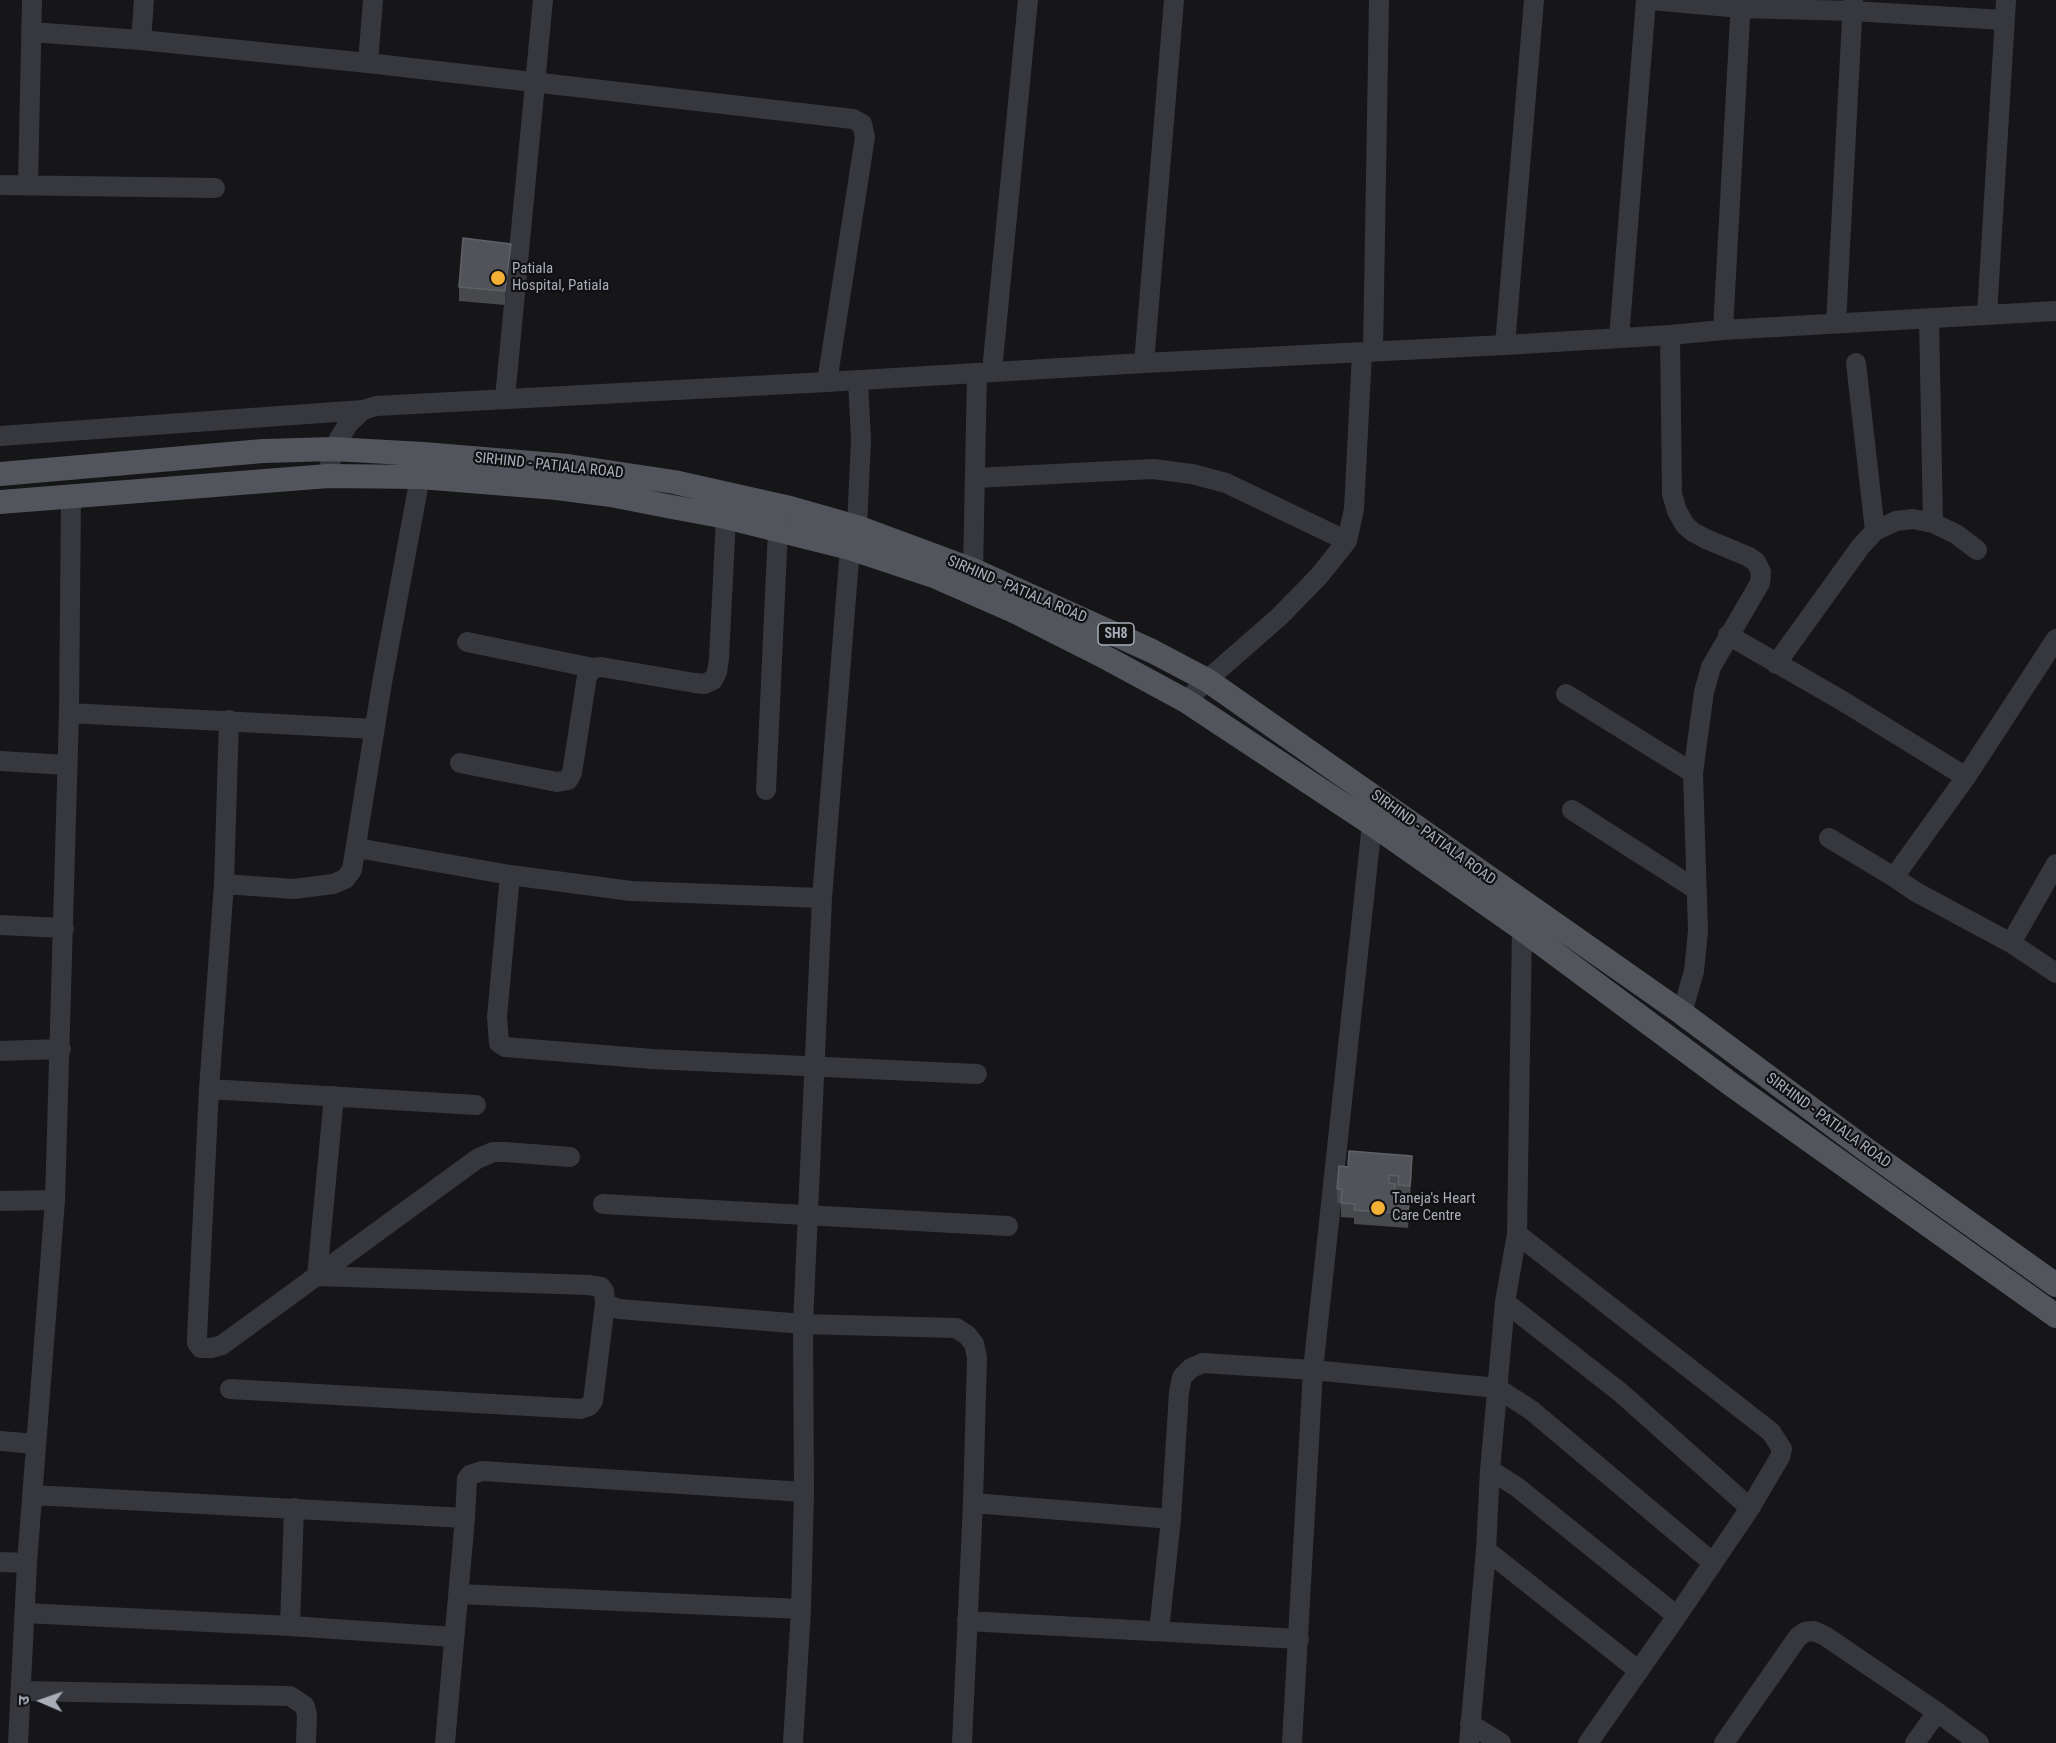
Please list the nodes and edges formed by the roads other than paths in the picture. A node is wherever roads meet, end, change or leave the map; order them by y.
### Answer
1 (32, 0) edge
2 (144, 0) edge
3 (373, 0) edge
4 (543, 0) edge
5 (1028, 0) edge
6 (1174, 0) edge
7 (1379, 0) edge
8 (1534, 0) edge
9 (1646, 0) edge
10 (1651, 0) edge
11 (2006, 0) edge
12 (1741, 4) edge
13 (1852, 5) edge
14 (2004, 20) junction
15 (31, 32) junction
16 (141, 40) junction
17 (368, 63) junction
18 (536, 83) junction
19 (0, 185) edge
20 (28, 185) junction
21 (215, 188) dead end
22 (2056, 311) edge
23 (1987, 315) junction
24 (1929, 318) junction
25 (1836, 323) junction
26 (1723, 330) junction
27 (1670, 335) junction
28 (1619, 338) junction
29 (1505, 345) junction
30 (1367, 353) junction
31 (1144, 363) junction
32 (1856, 363) dead end
33 (984, 372) junction
34 (858, 380) junction
35 (827, 382) junction
36 (505, 398) junction
37 (363, 410) junction
38 (0, 436) edge
39 (333, 449) junction
40 (0, 474) edge
41 (328, 476) junction
42 (420, 477) junction
43 (975, 478) junction
44 (71, 496) junction
45 (0, 502) edge
46 (726, 517) junction
47 (1933, 522) junction
48 (778, 530) junction
49 (1875, 531) junction
50 (853, 538) junction
51 (1347, 541) junction
52 (1977, 550) dead end
53 (973, 570) junction
54 (1728, 635) junction
55 (467, 642) dead end
56 (2054, 647) edge
57 (1776, 664) junction
58 (593, 669) junction
59 (1207, 680) junction
60 (1566, 694) dead end
61 (1186, 701) junction
62 (69, 713) junction
63 (228, 720) junction
64 (374, 729) junction
65 (0, 762) edge
66 (460, 764) dead end
67 (67, 765) junction
68 (1693, 773) junction
69 (1966, 777) junction
70 (766, 790) dead end
71 (1572, 810) dead end
72 (1372, 824) junction
73 (1829, 838) dead end
74 (357, 848) junction
75 (2056, 864) edge
76 (510, 875) junction
77 (1894, 877) junction
78 (224, 884) junction
79 (1697, 890) junction
80 (822, 898) junction
81 (0, 925) edge
82 (64, 928) junction
83 (1522, 929) junction
84 (2011, 943) junction
85 (2056, 973) edge
86 (1682, 1013) junction
87 (61, 1049) junction
88 (0, 1051) edge
89 (815, 1068) junction
90 (976, 1074) dead end
91 (209, 1089) junction
92 (334, 1096) junction
93 (476, 1105) dead end
94 (570, 1157) dead end
95 (55, 1200) junction
96 (0, 1201) edge
97 (603, 1204) dead end
98 (807, 1214) junction
99 (1008, 1226) dead end
100 (1517, 1234) junction
101 (317, 1276) junction
102 (2056, 1285) edge
103 (1505, 1302) junction
104 (605, 1304) junction
105 (2056, 1316) edge
106 (803, 1324) junction
107 (1313, 1370) junction
108 (1497, 1388) junction
109 (230, 1389) dead end
110 (0, 1441) edge
111 (36, 1444) junction
112 (1490, 1470) junction
113 (804, 1492) junction
114 (32, 1495) junction
115 (973, 1503) junction
116 (294, 1508) junction
117 (1750, 1508) junction
118 (465, 1518) junction
119 (1171, 1518) junction
120 (1486, 1551) junction
121 (0, 1562) edge
122 (1712, 1562) junction
123 (27, 1563) junction
124 (459, 1593) junction
125 (801, 1610) junction
126 (25, 1613) junction
127 (1677, 1616) junction
128 (967, 1622) junction
129 (290, 1626) junction
130 (1159, 1631) junction
131 (454, 1637) junction
132 (1299, 1639) junction
133 (1639, 1671) junction
134 (21, 1691) junction
135 (1938, 1712) junction
136 (1470, 1733) edge
137 (18, 1743) edge
138 (306, 1743) edge
139 (445, 1743) edge
140 (792, 1743) edge
141 (962, 1743) edge
142 (1292, 1743) edge
143 (1501, 1743) edge
144 (1588, 1743) edge
145 (1724, 1743) edge
146 (1915, 1743) edge
147 (1978, 1743) edge

1 - 15 street
2 - 16 street
3 - 17 street
4 - 18 street
5 - 33 street
6 - 31 street
7 - 30 street
8 - 29 street
9 - 28 street
10 - 12 street
11 - 14 street
12 - 13 street
12 - 26 street
13 - 14 street
13 - 25 street
14 - 23 street
15 - 16 street
15 - 20 street
16 - 17 street
17 - 18 street
18 - 35 street
18 - 36 street
19 - 20 street
20 - 21 street
22 - 23 street
23 - 24 street
24 - 25 street
24 - 47 street
25 - 26 street
26 - 27 street
27 - 28 street
27 - 54 street
28 - 29 street
29 - 30 street
30 - 31 street
30 - 51 street
31 - 33 street
32 - 49 street
33 - 34 street
33 - 43 street
34 - 35 street
34 - 50 street
35 - 36 street
36 - 37 street
37 - 38 street
37 - 39 street
39 - 40 main road, SIRHIND - PATIALA ROAD / SH8
39 - 41 street
39 - 50 main road, SIRHIND - PATIALA ROAD / SH8
41 - 42 main road
41 - 44 main road
42 - 46 main road
42 - 64 street
43 - 51 street
43 - 53 street
44 - 45 main road
44 - 62 street
46 - 48 main road
46 - 58 street
47 - 49 street
47 - 52 street
48 - 50 main road
48 - 70 street
49 - 57 street
50 - 53 main road, SIRHIND - PATIALA ROAD / SH8
50 - 61 main road
50 - 80 street
51 - 59 street
53 - 59 main road, SIRHIND - PATIALA ROAD / SH8
54 - 57 street
54 - 68 street
55 - 58 street
56 - 69 street
57 - 69 street
58 - 66 street
59 - 61 street
59 - 86 main road, SIRHIND - PATIALA ROAD / SH8
60 - 68 street
61 - 72 main road
62 - 63 street
62 - 67 street
63 - 64 street
63 - 78 street
64 - 74 street
65 - 67 street
67 - 82 street
68 - 79 street
69 - 77 street
71 - 79 street
72 - 83 main road
72 - 107 street
73 - 77 street
74 - 76 street
74 - 78 street
75 - 84 street
76 - 80 street
76 - 89 street
77 - 84 street
78 - 91 street
79 - 86 street
80 - 89 street
81 - 82 street
82 - 87 street
83 - 100 street
83 - 105 main road
84 - 85 street
86 - 102 main road, SIRHIND - PATIALA ROAD / SH8
87 - 88 street
87 - 95 street
89 - 90 street
89 - 98 street
91 - 92 street
91 - 101 street
92 - 93 street
92 - 101 street
94 - 101 street
95 - 96 street
95 - 111 street
97 - 98 street
98 - 99 street
98 - 106 street
100 - 103 street
100 - 117 street
101 - 104 street
103 - 108 street
103 - 117 street
104 - 106 street
104 - 109 street
106 - 113 street
106 - 115 street
107 - 108 street
107 - 119 street
107 - 132 street
108 - 112 street
108 - 122 street
110 - 111 street
111 - 114 street
112 - 120 street
112 - 127 street
113 - 118 street
113 - 125 street
114 - 116 street
114 - 123 street
115 - 119 street
115 - 128 street
116 - 118 street
116 - 129 street
117 - 122 street
118 - 124 street
119 - 130 street
120 - 133 street
120 - 136 street
121 - 123 street
122 - 127 street
123 - 126 street
124 - 125 street
124 - 131 street
125 - 140 street
126 - 129 street
126 - 134 street
127 - 133 street
128 - 130 street
128 - 141 street
129 - 131 street
130 - 132 street
131 - 139 street
132 - 142 street
133 - 144 street
134 - 137 street
134 - 138 street
135 - 145 street
135 - 146 street
135 - 147 street
136 - 143 street

